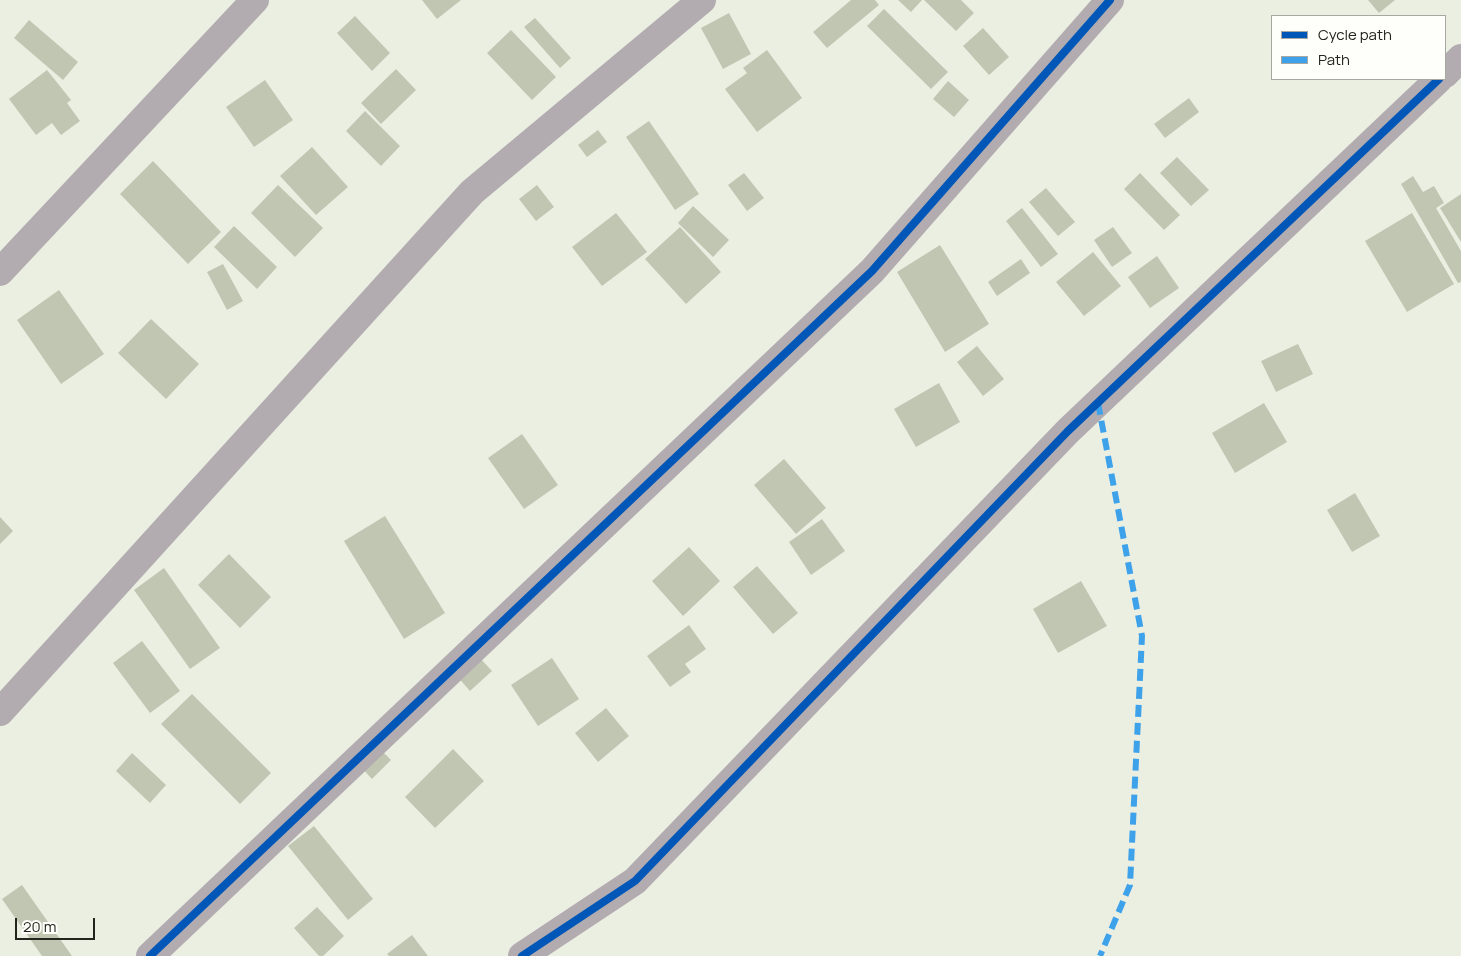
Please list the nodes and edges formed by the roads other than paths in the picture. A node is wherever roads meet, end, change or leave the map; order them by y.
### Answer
1 (255, 0) edge
2 (702, 0) edge
3 (1110, 0) edge
4 (1461, 58) edge
5 (1446, 73) edge
6 (1438, 80) edge
7 (0, 272) edge
8 (0, 712) edge
9 (150, 956) edge
10 (522, 956) edge

1 - 7 street
2 - 8 street
3 - 9 street
4 - 5 street
6 - 10 street

